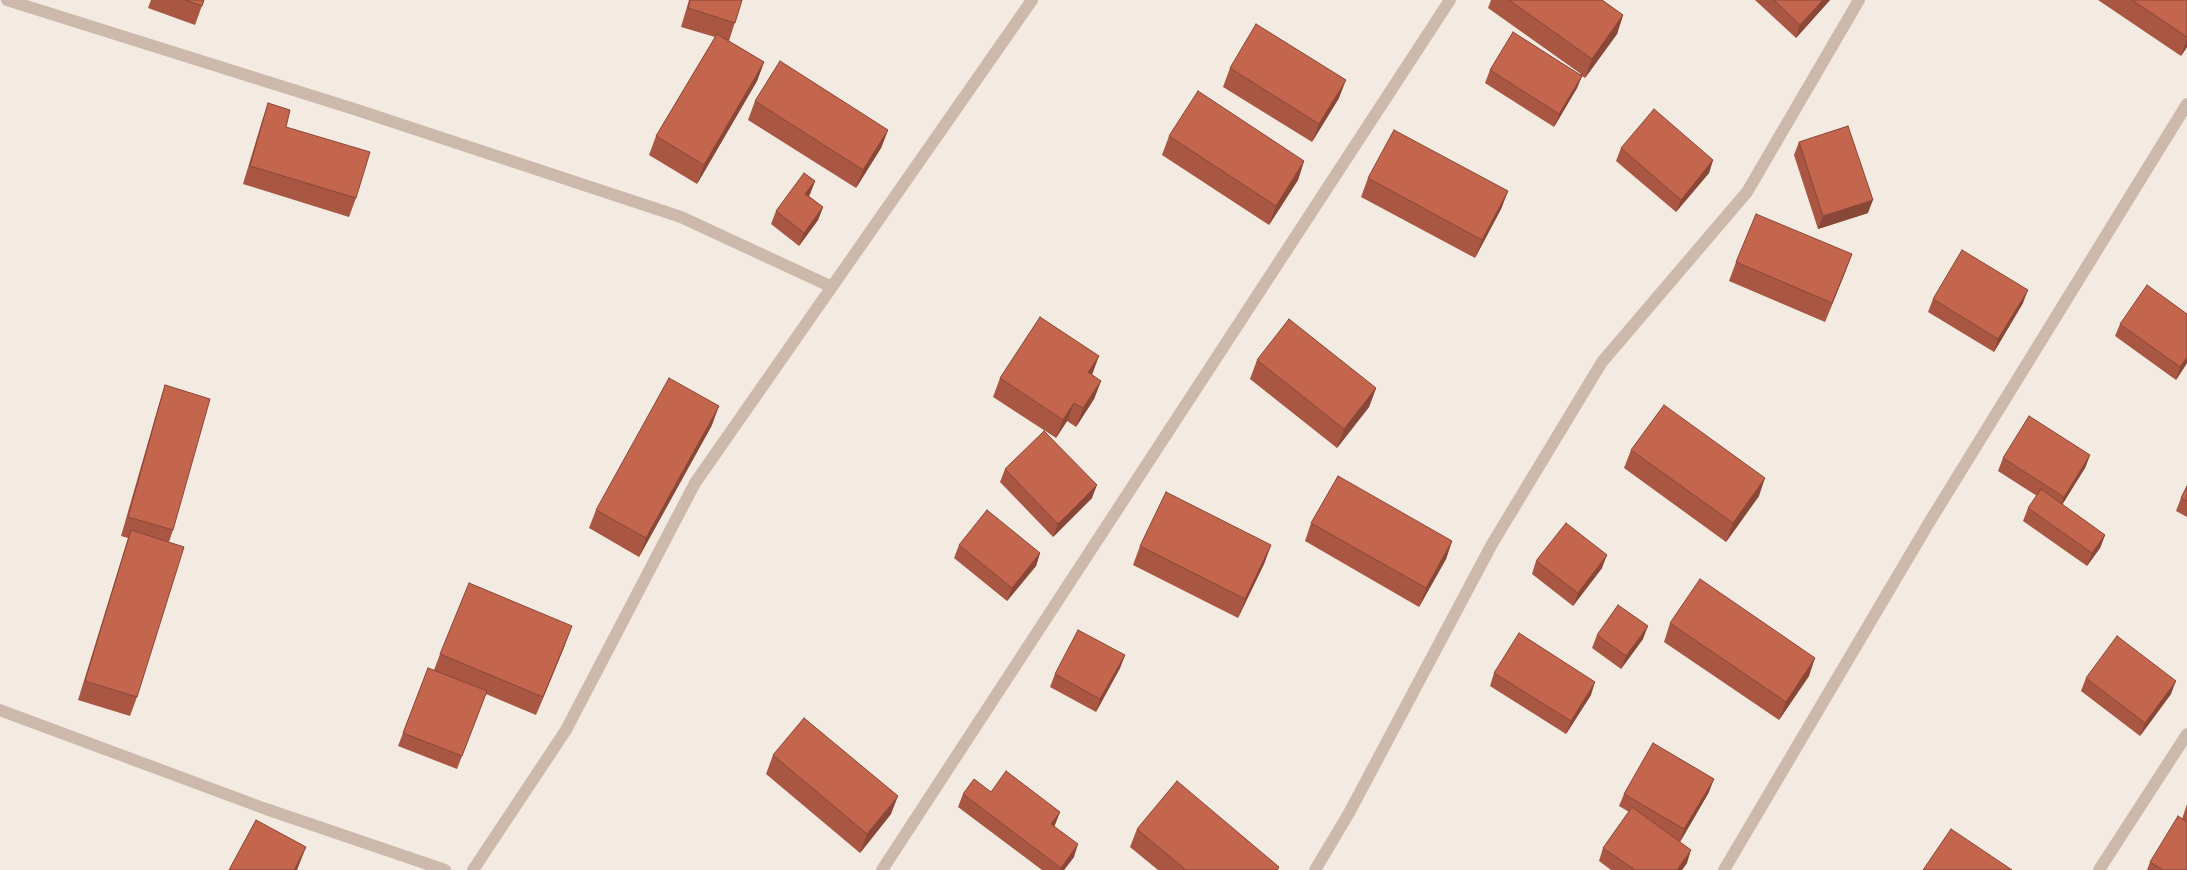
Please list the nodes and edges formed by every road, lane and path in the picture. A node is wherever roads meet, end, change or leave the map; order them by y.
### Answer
1 (7, 0) edge
2 (1016, 0) edge
3 (1450, 0) edge
4 (1859, 0) edge
5 (1030, 3) edge
6 (2187, 104) edge
7 (832, 287) junction
8 (0, 710) edge
9 (2187, 734) edge
10 (445, 870) edge
11 (473, 870) edge
12 (882, 870) edge
13 (1315, 870) edge
14 (1724, 870) edge
15 (2099, 870) edge

1 - 7 street
2 - 5 street
3 - 12 street
4 - 13 street
5 - 7 street
6 - 14 street
7 - 11 street
8 - 10 street
9 - 15 street

